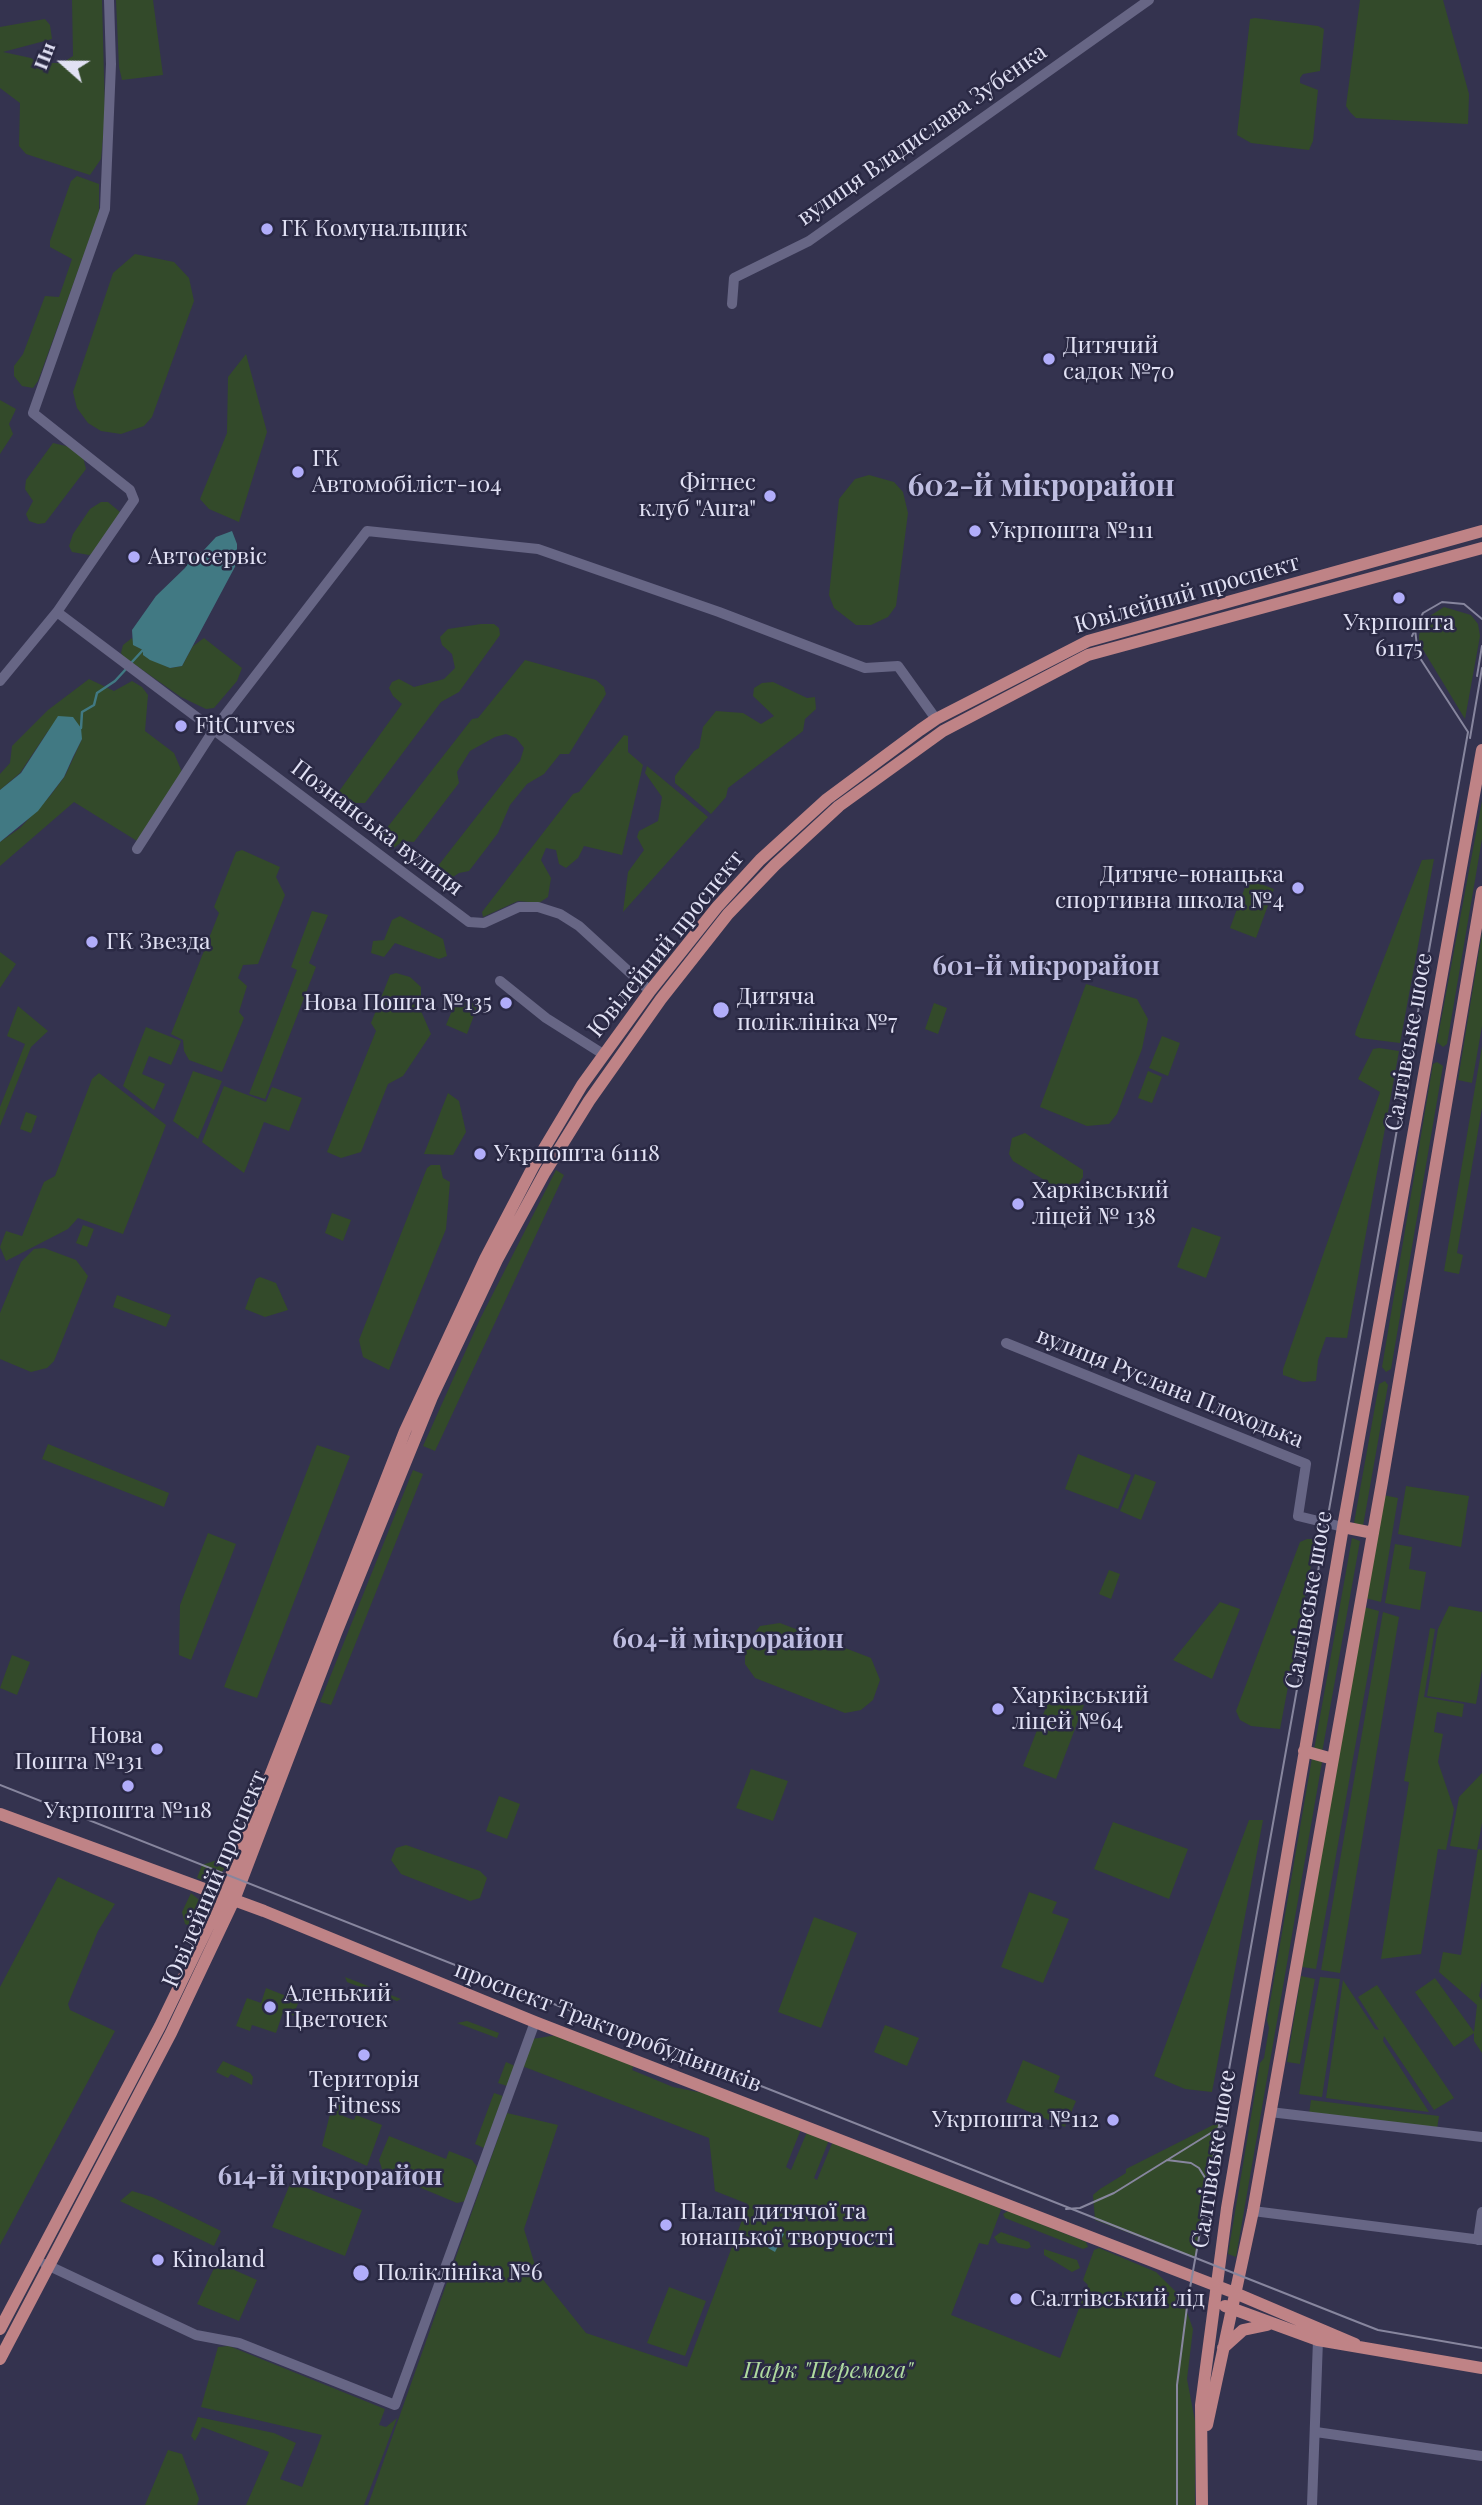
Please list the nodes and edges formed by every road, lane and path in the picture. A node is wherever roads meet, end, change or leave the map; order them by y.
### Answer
1 (110, 0) edge
2 (1149, 0) edge
3 (732, 304) dead end
4 (1479, 531) edge
5 (1482, 550) edge
6 (57, 612) junction
7 (0, 681) edge
8 (936, 719) junction
9 (215, 728) junction
10 (943, 732) junction
11 (1482, 750) edge
12 (1479, 785) edge
13 (137, 849) dead end
14 (1482, 892) edge
15 (500, 981) dead end
16 (650, 991) junction
17 (1429, 1051) junction
18 (603, 1054) junction
19 (1454, 1056) junction
20 (550, 1150) junction
21 (1006, 1343) dead end
22 (1343, 1527) junction
23 (1373, 1533) junction
24 (1304, 1751) junction
25 (1332, 1759) junction
26 (0, 1814) edge
27 (229, 1898) junction
28 (535, 2022) junction
29 (1270, 2112) junction
30 (1482, 2137) edge
31 (1253, 2211) junction
32 (1482, 2212) edge
33 (1480, 2240) edge
34 (43, 2263) junction
35 (1215, 2292) junction
36 (1235, 2293) junction
37 (1231, 2310) junction
38 (1270, 2325) junction
39 (0, 2329) edge
40 (1318, 2340) junction
41 (1355, 2344) junction
42 (1223, 2348) junction
43 (0, 2360) edge
44 (1482, 2368) edge
45 (1316, 2432) junction
46 (1482, 2456) edge
47 (1201, 2460) junction
48 (1202, 2505) edge
49 (1312, 2505) edge

1 - 6 street
2 - 3 street, вулиця Владислава Зубенка
4 - 8 main road, Ювілейний проспект
5 - 10 main road, Ювілейний проспект
6 - 7 street
6 - 9 street, Познанська вулиця
8 - 9 street
8 - 10 main road
8 - 16 main road, Ювілейний проспект
9 - 13 street
9 - 16 street, Познанська вулиця
10 - 20 main road, Ювілейний проспект
11 - 12 main road, Салтівське шосе
12 - 17 main road, Салтівське шосе
14 - 19 main road, Салтівське шосе
15 - 18 street
16 - 18 main road, Ювілейний проспект
17 - 19 main road
17 - 22 main road, Салтівське шосе
18 - 20 main road, Ювілейний проспект
19 - 23 main road, Салтівське шосе
20 - 27 main road, Ювілейний проспект
21 - 22 street, вулиця Руслана Плоходька
22 - 23 main road
22 - 24 main road, Салтівське шосе
23 - 25 main road, Салтівське шосе
24 - 25 main road
24 - 35 main road, Салтівське шосе
25 - 29 main road, Салтівське шосе
26 - 27 main road, проспект Тракторобудівників
27 - 28 main road, проспект Тракторобудівників
27 - 34 main road, Ювілейний проспект
28 - 34 street
28 - 35 main road, проспект Тракторобудівників
29 - 30 street
29 - 31 main road, Салтівське шосе
31 - 33 street
31 - 36 main road, Салтівське шосе
32 - 33 street
34 - 39 main road, Ювілейний проспект
34 - 43 main road, Ювілейний проспект
35 - 36 main road, проспект Тракторобудівників
35 - 37 main road, проспект Тракторобудівників
35 - 47 main road, Салтівське шосе
36 - 37 main road, Салтівське шосе
36 - 41 main road, проспект Тракторобудівників
37 - 38 main road, проспект Тракторобудівників
37 - 42 main road, Салтівське шосе
38 - 40 main road, проспект Тракторобудівників
38 - 42 main road
40 - 41 main road, проспект Тракторобудівників
40 - 45 street
41 - 44 main road, проспект Тракторобудівників
42 - 47 main road, Салтівське шосе
45 - 46 street
45 - 49 street
47 - 48 main road, Салтівське шосе

